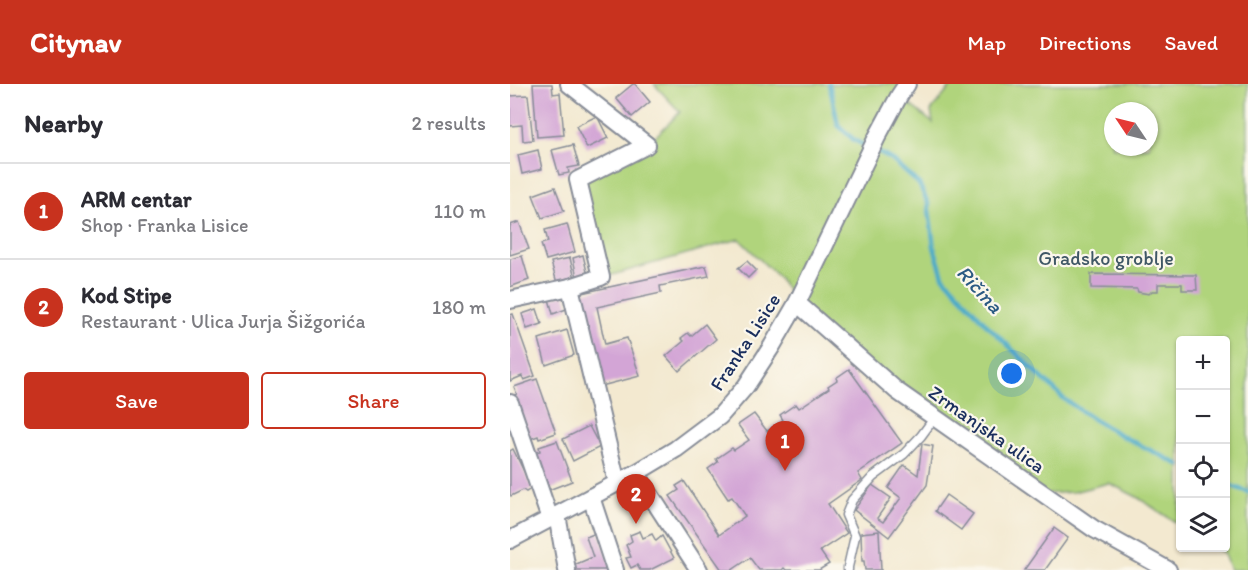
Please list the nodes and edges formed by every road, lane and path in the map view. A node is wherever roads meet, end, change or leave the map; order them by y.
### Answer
1 (568, 84) edge
2 (907, 84) edge
3 (570, 286) junction
4 (510, 300) edge
5 (797, 303) junction
6 (510, 403) edge
7 (935, 417) junction
8 (636, 473) junction
9 (617, 483) junction
10 (591, 497) junction
11 (554, 517) junction
12 (510, 540) edge
13 (567, 570) edge
14 (615, 570) edge
15 (699, 570) edge
16 (848, 570) edge
17 (1168, 570) edge

1 - 3 street
2 - 5 street, Franka Lisice
3 - 4 street
3 - 9 street
5 - 7 street, Zrmanjska ulica
5 - 8 street, Franka Lisice
6 - 11 street
7 - 16 lane
7 - 17 street, Zrmanjska ulica
8 - 9 street, Franka Lisice
8 - 15 street
9 - 10 street, Franka Lisice
10 - 11 street, Franka Lisice
10 - 14 street
11 - 12 street, Franka Lisice
11 - 13 street

